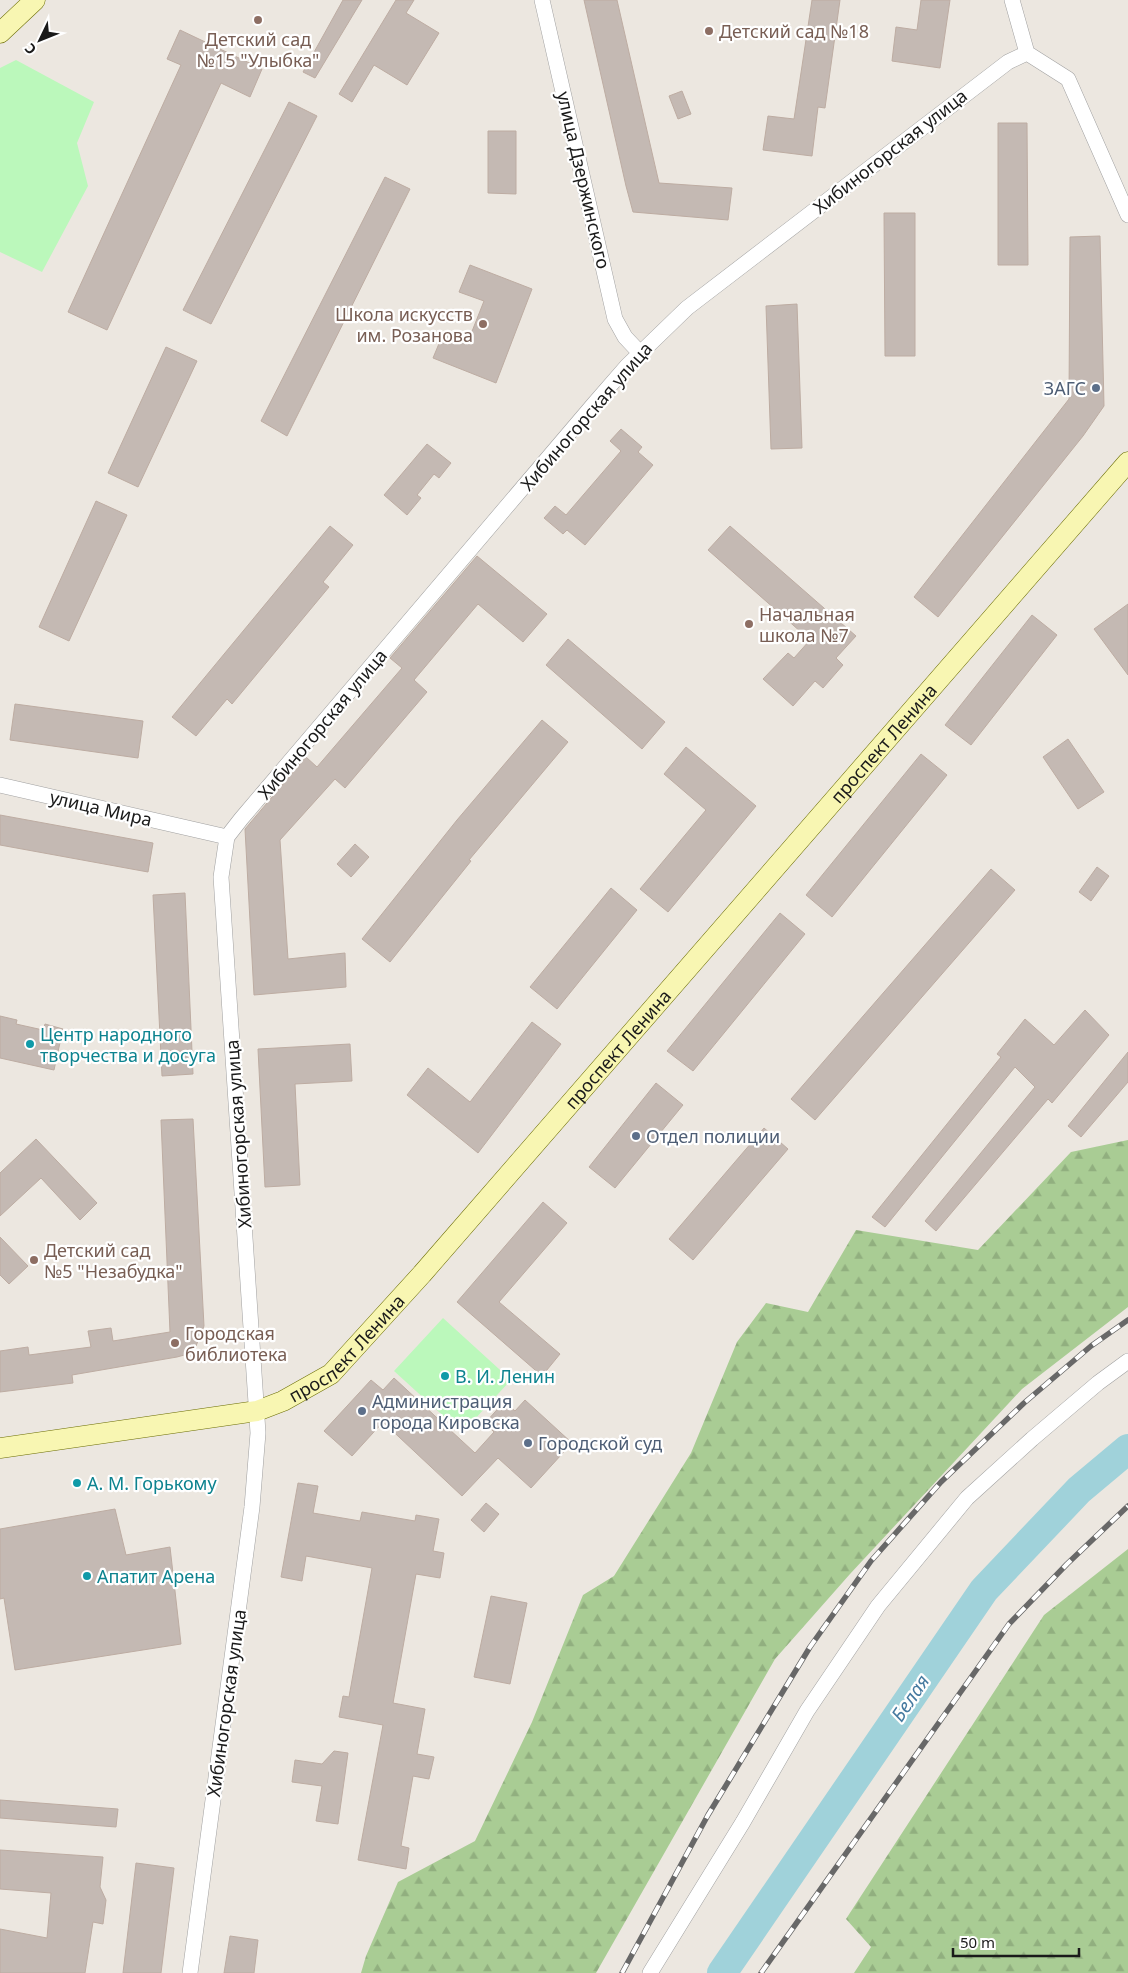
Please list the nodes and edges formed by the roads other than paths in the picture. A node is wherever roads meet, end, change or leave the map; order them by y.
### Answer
1 (35, 0) edge
2 (542, 0) edge
3 (1012, 0) edge
4 (0, 34) edge
5 (1027, 53) junction
6 (1128, 215) edge
7 (640, 354) junction
8 (1128, 462) edge
9 (0, 785) edge
10 (227, 838) junction
11 (1128, 1361) edge
12 (257, 1411) junction
13 (0, 1448) edge
14 (190, 1973) edge
15 (650, 1973) edge

1 - 4 main road
2 - 7 street, улица Дзержинского
3 - 5 street
5 - 6 street
5 - 7 street, Хибиногорская улица
7 - 10 street, Хибиногорская улица
8 - 12 main road, проспект Ленина
9 - 10 street, улица Мира
10 - 12 street, Хибиногорская улица
11 - 15 street
12 - 13 main road, проспект Ленина
12 - 14 street, Хибиногорская улица

